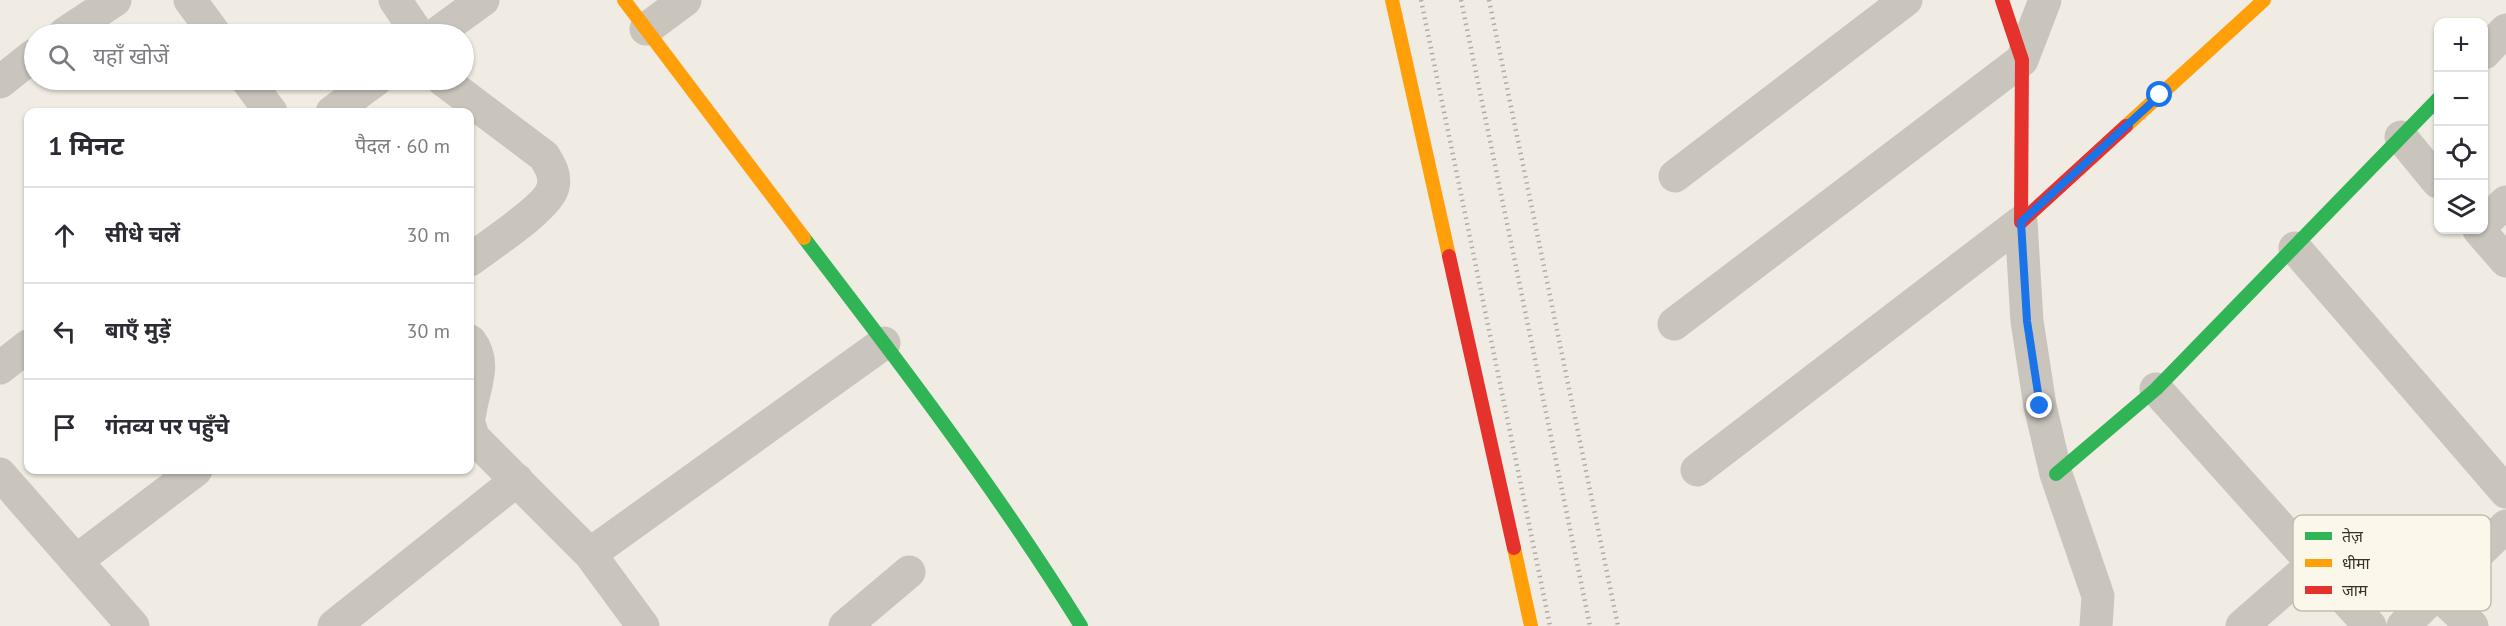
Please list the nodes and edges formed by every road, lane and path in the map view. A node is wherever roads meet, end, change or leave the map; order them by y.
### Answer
1 (115, 0) edge
2 (190, 0) edge
3 (395, 0) edge
4 (483, 0) edge
5 (624, 0) edge
6 (685, 0) edge
7 (1392, 0) edge
8 (1906, 0) edge
9 (2002, 0) edge
10 (2045, 0) edge
11 (2264, 0) edge
12 (79, 24) edge
13 (208, 24) edge
14 (411, 24) edge
15 (450, 24) edge
16 (646, 29) junction
17 (2022, 60) junction
18 (24, 63) edge
19 (0, 82) edge
20 (256, 90) edge
21 (362, 90) edge
22 (456, 90) edge
23 (2434, 104) edge
24 (269, 108) edge
25 (338, 108) edge
26 (2401, 137) junction
27 (1675, 176) dead end
28 (2437, 180) edge
29 (2506, 202) edge
30 (2488, 219) edge
31 (2021, 222) junction
32 (2482, 234) edge
33 (2295, 248) junction
34 (474, 258) edge
35 (2506, 261) edge
36 (1674, 324) dead end
37 (884, 343) junction
38 (474, 347) edge
39 (24, 349) edge
40 (0, 368) edge
41 (2156, 389) junction
42 (474, 392) edge
43 (474, 438) edge
44 (1697, 470) dead end
45 (0, 474) edge
46 (191, 474) edge
47 (2056, 474) junction
48 (517, 480) junction
49 (2506, 492) edge
50 (2506, 526) edge
51 (2491, 540) edge
52 (2293, 542) edge
53 (590, 554) junction
54 (76, 561) junction
55 (909, 572) dead end
56 (2293, 581) edge
57 (2356, 611) edge
58 (2418, 611) edge
59 (2456, 611) edge
60 (133, 626) edge
61 (334, 626) edge
62 (643, 626) edge
63 (845, 626) edge
64 (1081, 626) edge
65 (1531, 626) edge
66 (2096, 626) edge
67 (2242, 626) edge
68 (2370, 626) edge
69 (2403, 626) edge
70 (2472, 626) edge

1 - 12 street
2 - 13 street
3 - 14 street
4 - 15 street
5 - 16 street
6 - 16 street
7 - 65 street
8 - 27 street
9 - 17 street
10 - 17 street
11 - 31 street
16 - 37 street
17 - 31 street
17 - 36 street
18 - 19 street
20 - 24 street
21 - 25 street
22 - 34 street
23 - 26 street
26 - 28 street
26 - 33 street
29 - 30 street
31 - 44 street
31 - 47 street
32 - 35 street
33 - 41 street
33 - 49 street
37 - 53 street
37 - 64 street
38 - 42 street
39 - 40 street
41 - 47 street
41 - 52 street
43 - 48 street
45 - 54 street
46 - 54 street
47 - 66 street
48 - 53 street
48 - 61 street
50 - 51 street
53 - 62 street
54 - 60 street
55 - 63 street
56 - 67 street
57 - 68 street
58 - 69 street
59 - 70 street

